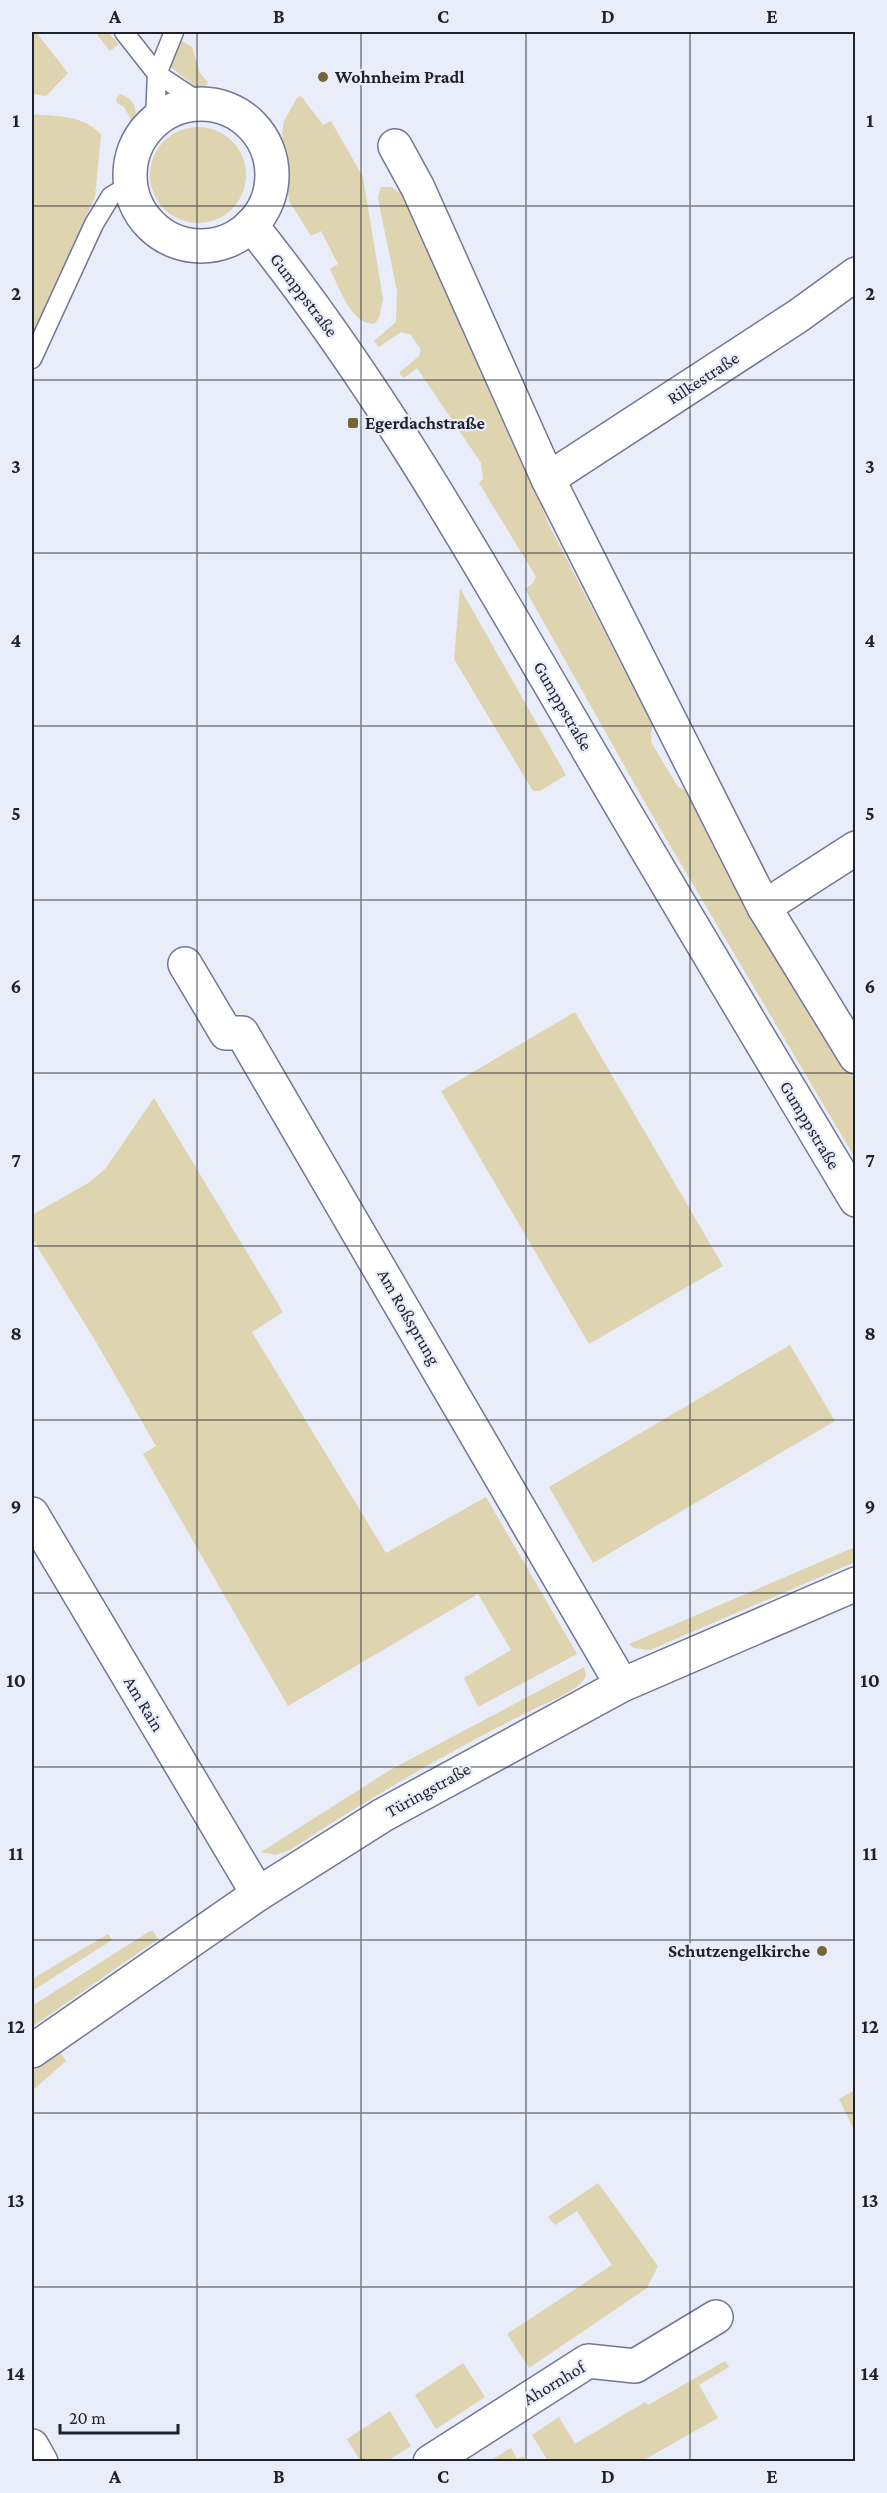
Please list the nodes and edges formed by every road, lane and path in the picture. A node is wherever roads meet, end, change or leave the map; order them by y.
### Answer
1 (124, 32) edge
2 (174, 32) edge
3 (157, 74) junction
4 (201, 103) junction
5 (155, 120) junction
6 (395, 146) dead end
7 (130, 185) junction
8 (251, 225) junction
9 (855, 274) edge
10 (32, 359) edge
11 (548, 479) junction
12 (855, 848) edge
13 (764, 906) junction
14 (185, 964) dead end
15 (855, 1057) edge
16 (855, 1200) edge
17 (32, 1514) edge
18 (855, 1584) edge
19 (622, 1685) junction
20 (258, 1894) junction
21 (32, 2050) edge
22 (716, 2317) dead end
23 (32, 2446) edge
24 (41, 2462) edge
25 (430, 2462) edge

1 - 3 lane
2 - 3 lane
3 - 4 lane
3 - 5 lane
4 - 5 street
4 - 8 street
5 - 7 street
6 - 11 street
7 - 8 street
7 - 10 lane
8 - 16 street, Gumppstraße
9 - 11 street, Rilkestraße
11 - 13 street
12 - 13 street
13 - 15 street
14 - 19 street, Am Roßsprung
17 - 20 street, Am Rain
18 - 19 street, Türingstraße
19 - 20 street, Türingstraße
20 - 21 street, Türingstraße
22 - 25 street, Ahornhof
23 - 24 street

